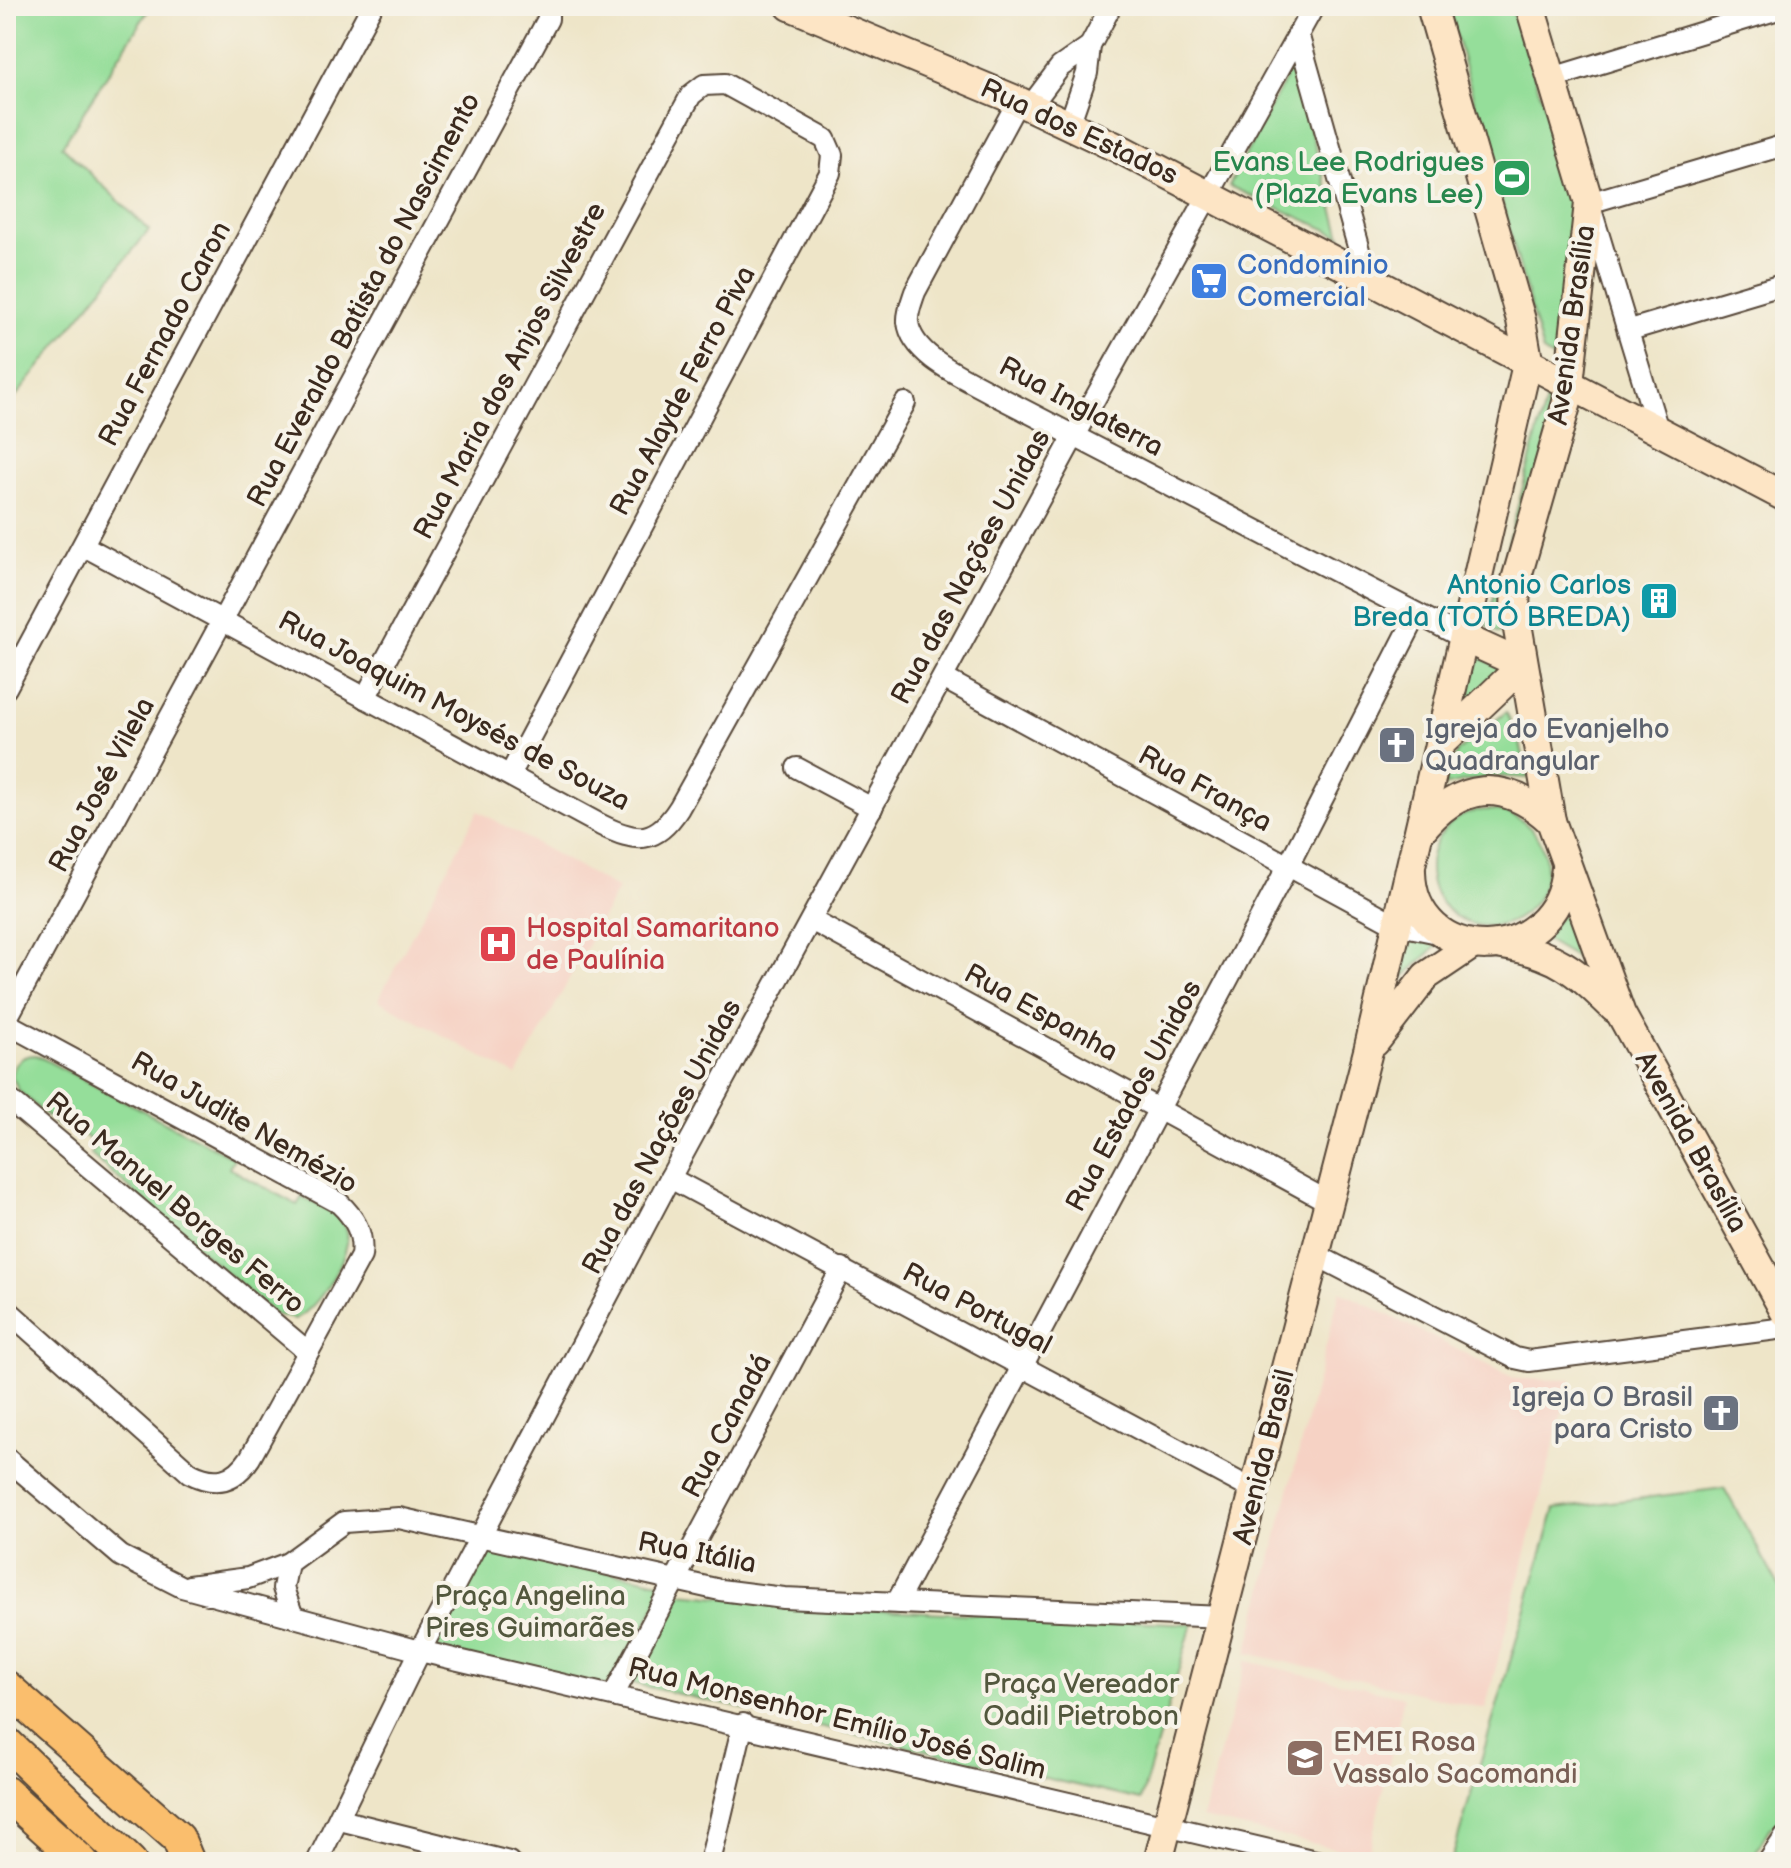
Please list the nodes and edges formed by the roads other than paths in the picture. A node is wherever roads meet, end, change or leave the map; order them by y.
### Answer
1 (372, 6) edge
2 (548, 6) edge
3 (790, 6) edge
4 (1111, 6) edge
5 (1314, 6) edge
6 (1431, 6) edge
7 (1530, 6) edge
8 (1785, 7) edge
9 (1299, 37) junction
10 (1090, 46) junction
11 (1552, 78) junction
12 (716, 83) joint
13 (1024, 104) junction
14 (1069, 125) junction
15 (1785, 145) edge
16 (1210, 193) junction
17 (1589, 203) junction
18 (1366, 275) junction
19 (1785, 284) edge
20 (1630, 330) junction
21 (1528, 360) junction
22 (1569, 382) junction
23 (905, 403) dead end
24 (1658, 430) junction
25 (1074, 436) junction
26 (1785, 497) edge
27 (84, 546) junction
28 (1417, 614) junction
29 (223, 619) junction
30 (1464, 638) junction
31 (1523, 665) junction
32 (943, 678) junction
33 (6, 688) edge
34 (365, 698) junction
35 (1438, 745) junction
36 (797, 768) dead end
37 (510, 775) junction
38 (872, 808) junction
39 (1551, 821) junction
40 (1416, 845) junction
41 (1288, 866) junction
42 (1567, 866) junction
43 (811, 920) junction
44 (1395, 924) junction
45 (1446, 934) junction
46 (1472, 945) junction
47 (1502, 945) junction
48 (1621, 1014) junction
49 (6, 1021) edge
50 (1368, 1051) junction
51 (6, 1097) edge
52 (1159, 1109) junction
53 (670, 1178) junction
54 (1329, 1202) junction
55 (1316, 1255) junction
56 (842, 1268) junction
57 (1775, 1281) edge
58 (6, 1309) edge
59 (1785, 1312) edge
60 (1785, 1328) edge
61 (308, 1352) junction
62 (1022, 1365) junction
63 (6, 1458) edge
64 (1255, 1491) junction
65 (480, 1537) junction
66 (288, 1563) junction
67 (678, 1580) junction
68 (182, 1587) junction
69 (897, 1602) junction
70 (292, 1614) junction
71 (1223, 1617) junction
72 (420, 1651) junction
73 (6, 1687) edge
74 (614, 1694) junction
75 (743, 1724) junction
76 (6, 1743) edge
77 (6, 1793) edge
78 (340, 1820) junction
79 (1167, 1828) junction
80 (1785, 1837) edge
81 (82, 1862) edge
82 (130, 1862) edge
83 (188, 1862) edge
84 (317, 1862) edge
85 (509, 1862) edge
86 (710, 1862) edge
87 (1158, 1862) edge
88 (1320, 1862) edge
89 (1768, 1862) edge

1 - 27 street, Rua Fernado Caron
2 - 29 street, Rua Everaldo Batista do Nascimento
3 - 13 main road, Rua dos Estados
4 - 10 street
5 - 9 street, Rua das Nações Unidas
6 - 21 main road, Avenida Brasília
7 - 11 main road
8 - 11 street
9 - 16 street, Rua das Nações Unidas
9 - 18 street
10 - 13 street
10 - 14 street
11 - 17 main road
12 - 34 street, Rua Maria dos Anjos Silvestre
12 - 37 street, Rua Alayde Ferro Piva
13 - 14 main road, Rua dos Estados
13 - 25 street, Rua Inglaterra
14 - 16 main road, Rua dos Estados
15 - 17 street
16 - 18 main road, Rua dos Estados
16 - 25 street, Rua das Nações Unidas
17 - 20 street
17 - 22 main road, Avenida Brasília
18 - 21 main road, Rua dos Estados
19 - 20 street
20 - 24 street
21 - 22 main road, Rua dos Estados
21 - 30 main road, Avenida Brasil
22 - 24 main road, Rua dos Estados
22 - 31 main road, Avenida Brasília
23 - 37 street, Rua Joaquim Moysés de Souza
24 - 26 main road, Rua dos Estados
25 - 28 street, Rua Inglaterra
25 - 32 street, Rua das Nações Unidas
27 - 29 street, Rua Joaquim Moysés de Souza
27 - 33 street, Rua Fernado Caron
28 - 30 street, Rua Inglaterra
28 - 41 street, Rua Estados Unidos
29 - 34 street, Rua Joaquim Moysés de Souza
29 - 49 street, Rua José Vilela
30 - 31 main road
30 - 35 main road, Avenida Brasil
31 - 35 main road
31 - 39 main road, Avenida Brasília
32 - 38 street, Rua das Nações Unidas
32 - 41 street, Rua França
34 - 37 street, Rua Joaquim Moysés de Souza
35 - 40 main road, Avenida Brasil
36 - 38 street
38 - 43 street, Rua das Nações Unidas
39 - 40 main road
39 - 42 main road
40 - 44 main road, Avenida Brasil
40 - 45 main road
41 - 44 street, Rua França
41 - 52 street, Rua Estados Unidos
42 - 47 main road
42 - 48 main road, Avenida Brasília
43 - 52 street, Rua Espanha
43 - 53 street, Rua das Nações Unidas
44 - 45 street, Rua França
44 - 50 main road, Avenida Brasil
45 - 46 main road
46 - 47 main road
46 - 50 main road, Avenida Brasil
47 - 48 main road, Avenida Brasília
48 - 57 main road, Avenida Brasília
49 - 61 street, Rua Judite Nemézio
50 - 54 main road, Avenida Brasil
51 - 61 street, Rua Manuel Borges Ferro
52 - 54 street, Rua Espanha
52 - 62 street, Rua Estados Unidos
53 - 56 street, Rua Portugal
53 - 65 street, Rua das Nações Unidas
54 - 55 main road, Avenida Brasil
55 - 60 street
55 - 64 main road, Avenida Brasil
56 - 62 street, Rua Portugal
56 - 67 street, Rua Canadá
57 - 59 main road, Avenida Brasília
58 - 61 street, Rua Judite Nemézio
62 - 64 street, Rua Portugal
62 - 69 street, Rua Estados Unidos
63 - 68 street, Rua Monsenhor Emílio José Salim
64 - 71 main road, Avenida Brasil
65 - 66 street, Rua Itália
65 - 67 street, Rua Itália
65 - 72 street, Rua das Nações Unidas
66 - 68 street, Rua Itália
66 - 70 street
67 - 69 street, Rua Itália
67 - 74 street, Rua Canadá
68 - 70 street, Rua Monsenhor Emílio José Salim
69 - 71 street, Rua Itália
70 - 72 street, Rua Monsenhor Emílio José Salim
71 - 79 main road, Avenida Brasil
72 - 74 street, Rua Monsenhor Emílio José Salim
72 - 78 street, Rua das Nações Unidas
73 - 83 main road
74 - 75 street, Rua Monsenhor Emílio José Salim
75 - 79 street, Rua Monsenhor Emílio José Salim
75 - 86 street
76 - 82 main road
77 - 81 main road
78 - 84 street, Rua das Nações Unidas
78 - 85 street
79 - 87 main road, Avenida Brasil
79 - 88 street, Rua Monsenhor Emílio José Salim
80 - 89 street

